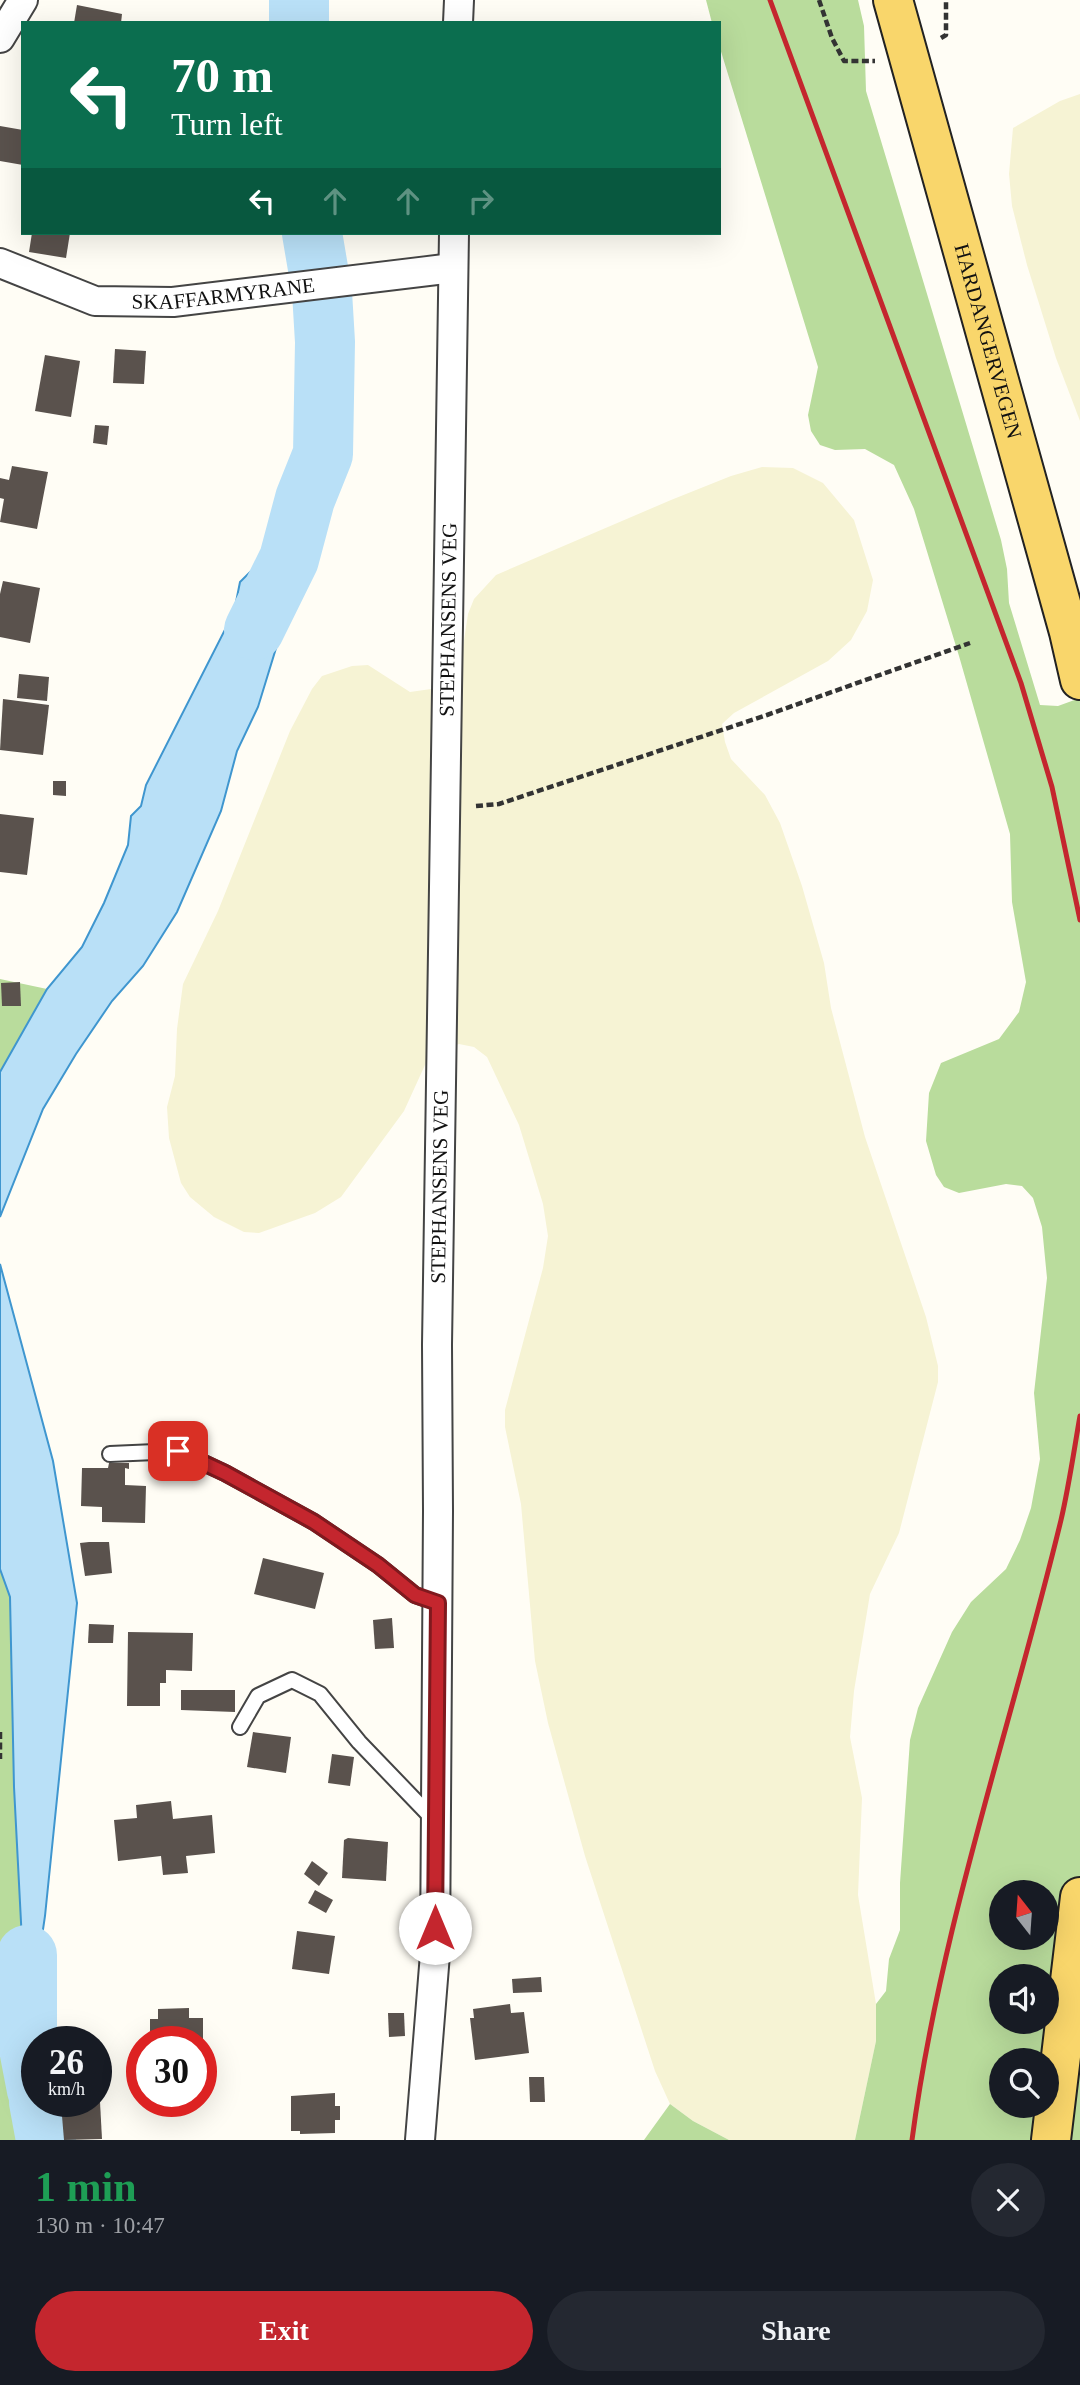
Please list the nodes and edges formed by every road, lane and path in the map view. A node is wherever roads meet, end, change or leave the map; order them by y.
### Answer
1 (23, 0) edge
2 (459, 0) edge
3 (819, 0) edge
4 (892, 0) edge
5 (946, 0) edge
6 (458, 21) edge
7 (0, 38) edge
8 (937, 40) dead end
9 (886, 61) dead end
10 (454, 235) edge
11 (0, 264) edge
12 (453, 268) junction
13 (0, 274) edge
14 (1075, 632) edge
15 (970, 643) dead end
16 (1080, 680) edge
17 (444, 810) junction
18 (110, 1454) dead end
19 (438, 1603) junction
20 (240, 1727) dead end
21 (0, 1732) edge
22 (0, 1759) edge
23 (436, 1823) junction
24 (1080, 1897) edge
25 (420, 2140) edge
26 (1051, 2140) edge

1 - 7 street
2 - 6 street
3 - 9 path
4 - 14 main road, HARDANGERVEGEN
5 - 8 path
10 - 12 street, STEPHANSENS VEG
11 - 12 street, SKAFFARMYRANE
11 - 13 street, SKAFFARMYRANE
12 - 17 street, STEPHANSENS VEG
14 - 16 main road, HARDANGERVEGEN
15 - 17 path
17 - 19 street, STEPHANSENS VEG
18 - 19 lane
19 - 23 street, STEPHANSENS VEG
20 - 23 lane
21 - 22 path
23 - 25 street, STEPHANSENS VEG
24 - 26 main road

